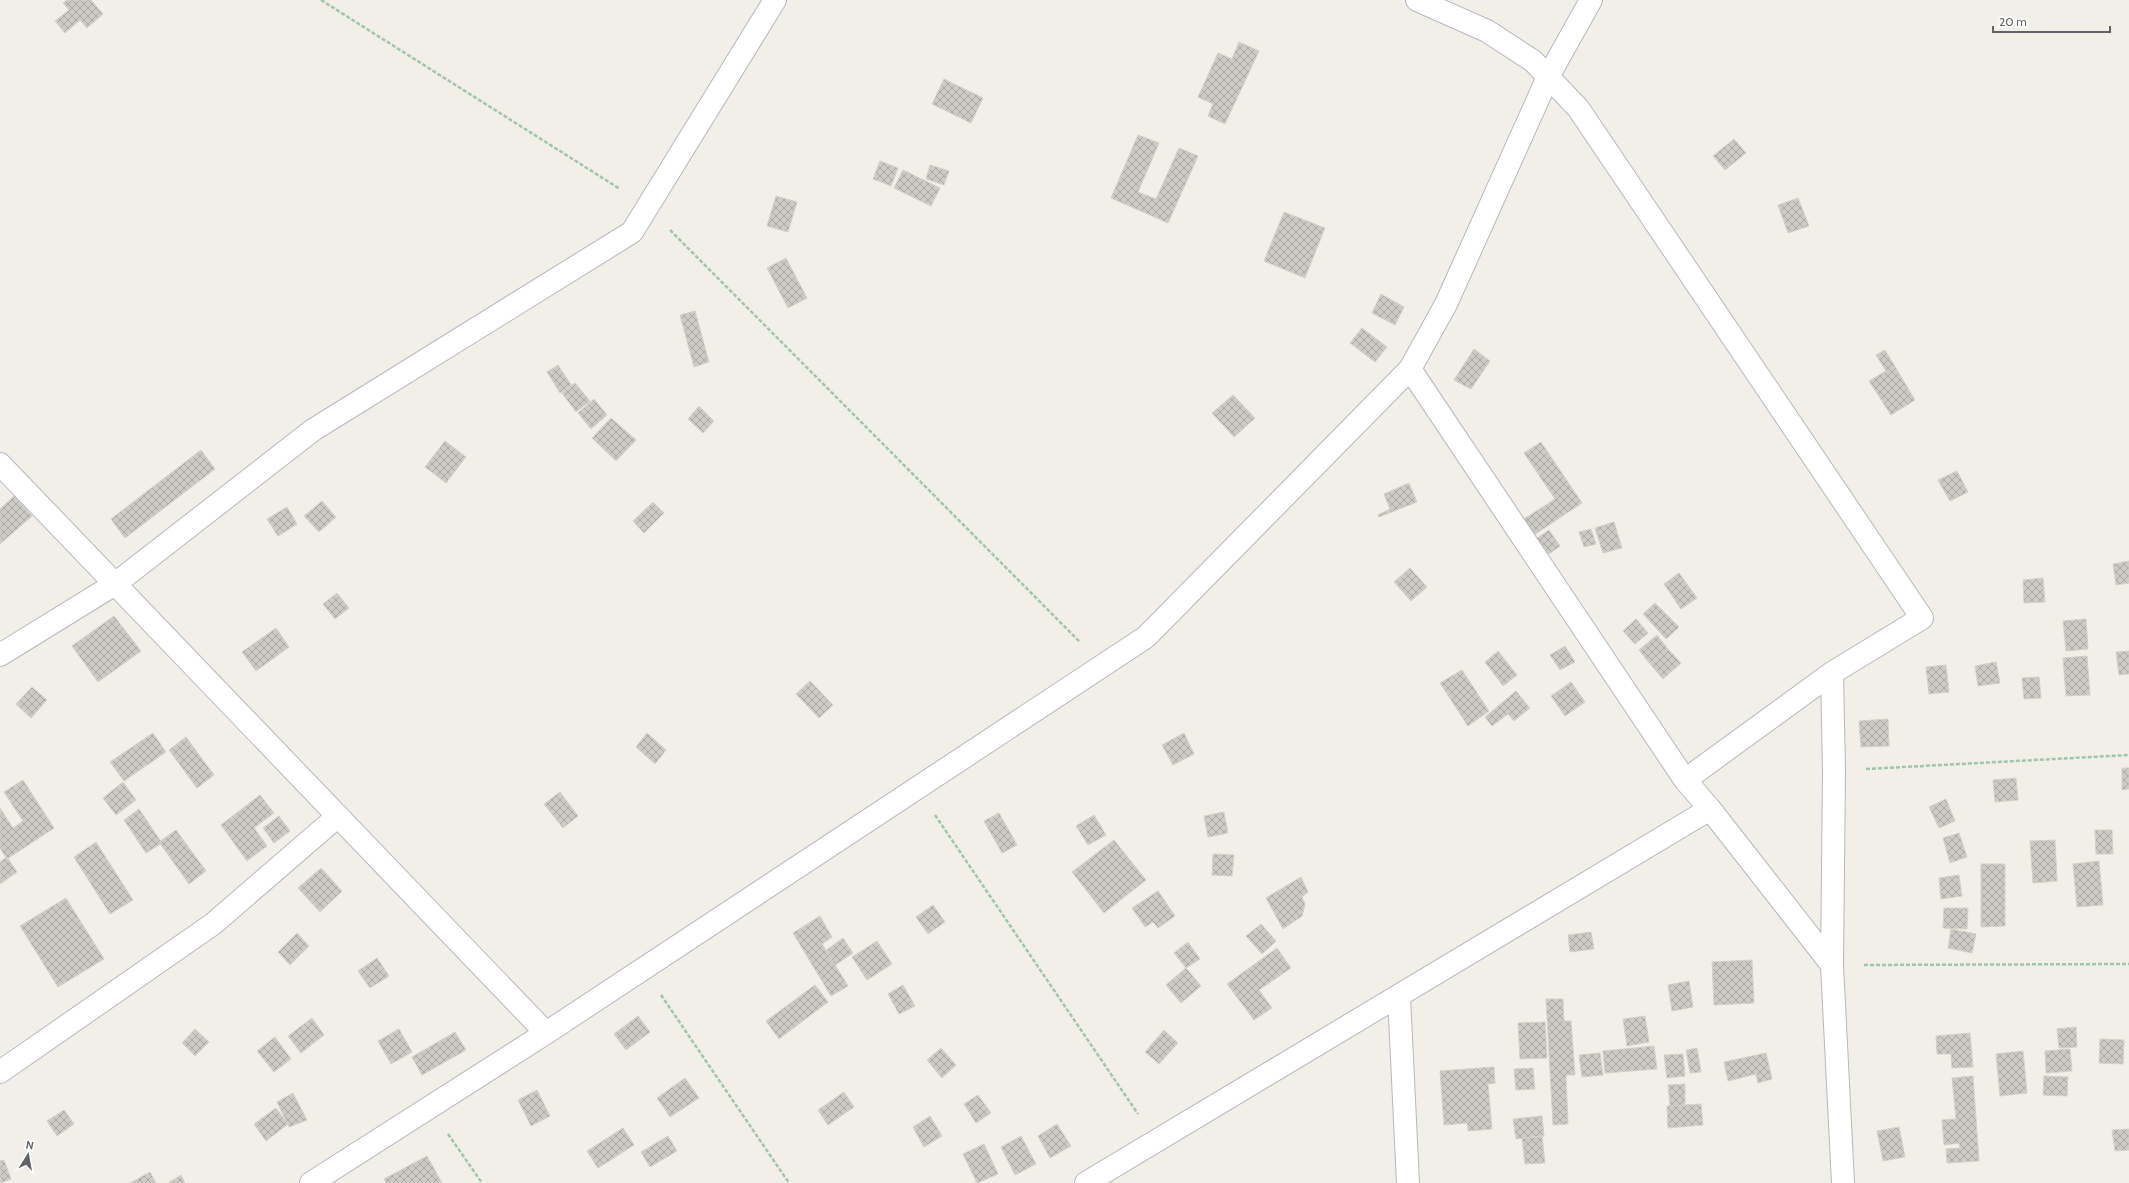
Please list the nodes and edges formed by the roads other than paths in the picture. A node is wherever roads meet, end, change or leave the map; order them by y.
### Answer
1 (775, 0) edge
2 (1416, 0) edge
3 (1591, 0) edge
4 (1548, 77) junction
5 (1410, 369) junction
6 (0, 464) edge
7 (116, 584) junction
8 (0, 655) edge
9 (1832, 673) junction
10 (1684, 780) junction
11 (1710, 810) junction
12 (338, 816) junction
13 (1832, 965) junction
14 (1399, 996) junction
15 (546, 1033) junction
16 (0, 1072) edge
17 (311, 1183) edge
18 (1086, 1183) edge
19 (1408, 1183) edge
20 (1843, 1183) edge

1 - 7 street
2 - 4 street
3 - 4 street
4 - 5 street
4 - 9 street
5 - 10 street
5 - 15 street
6 - 7 street
7 - 8 street
7 - 12 street
9 - 10 street
9 - 13 street
10 - 11 street
11 - 13 street
11 - 14 street
12 - 15 street
12 - 16 street
13 - 20 street
14 - 18 street
14 - 19 street
15 - 17 street

